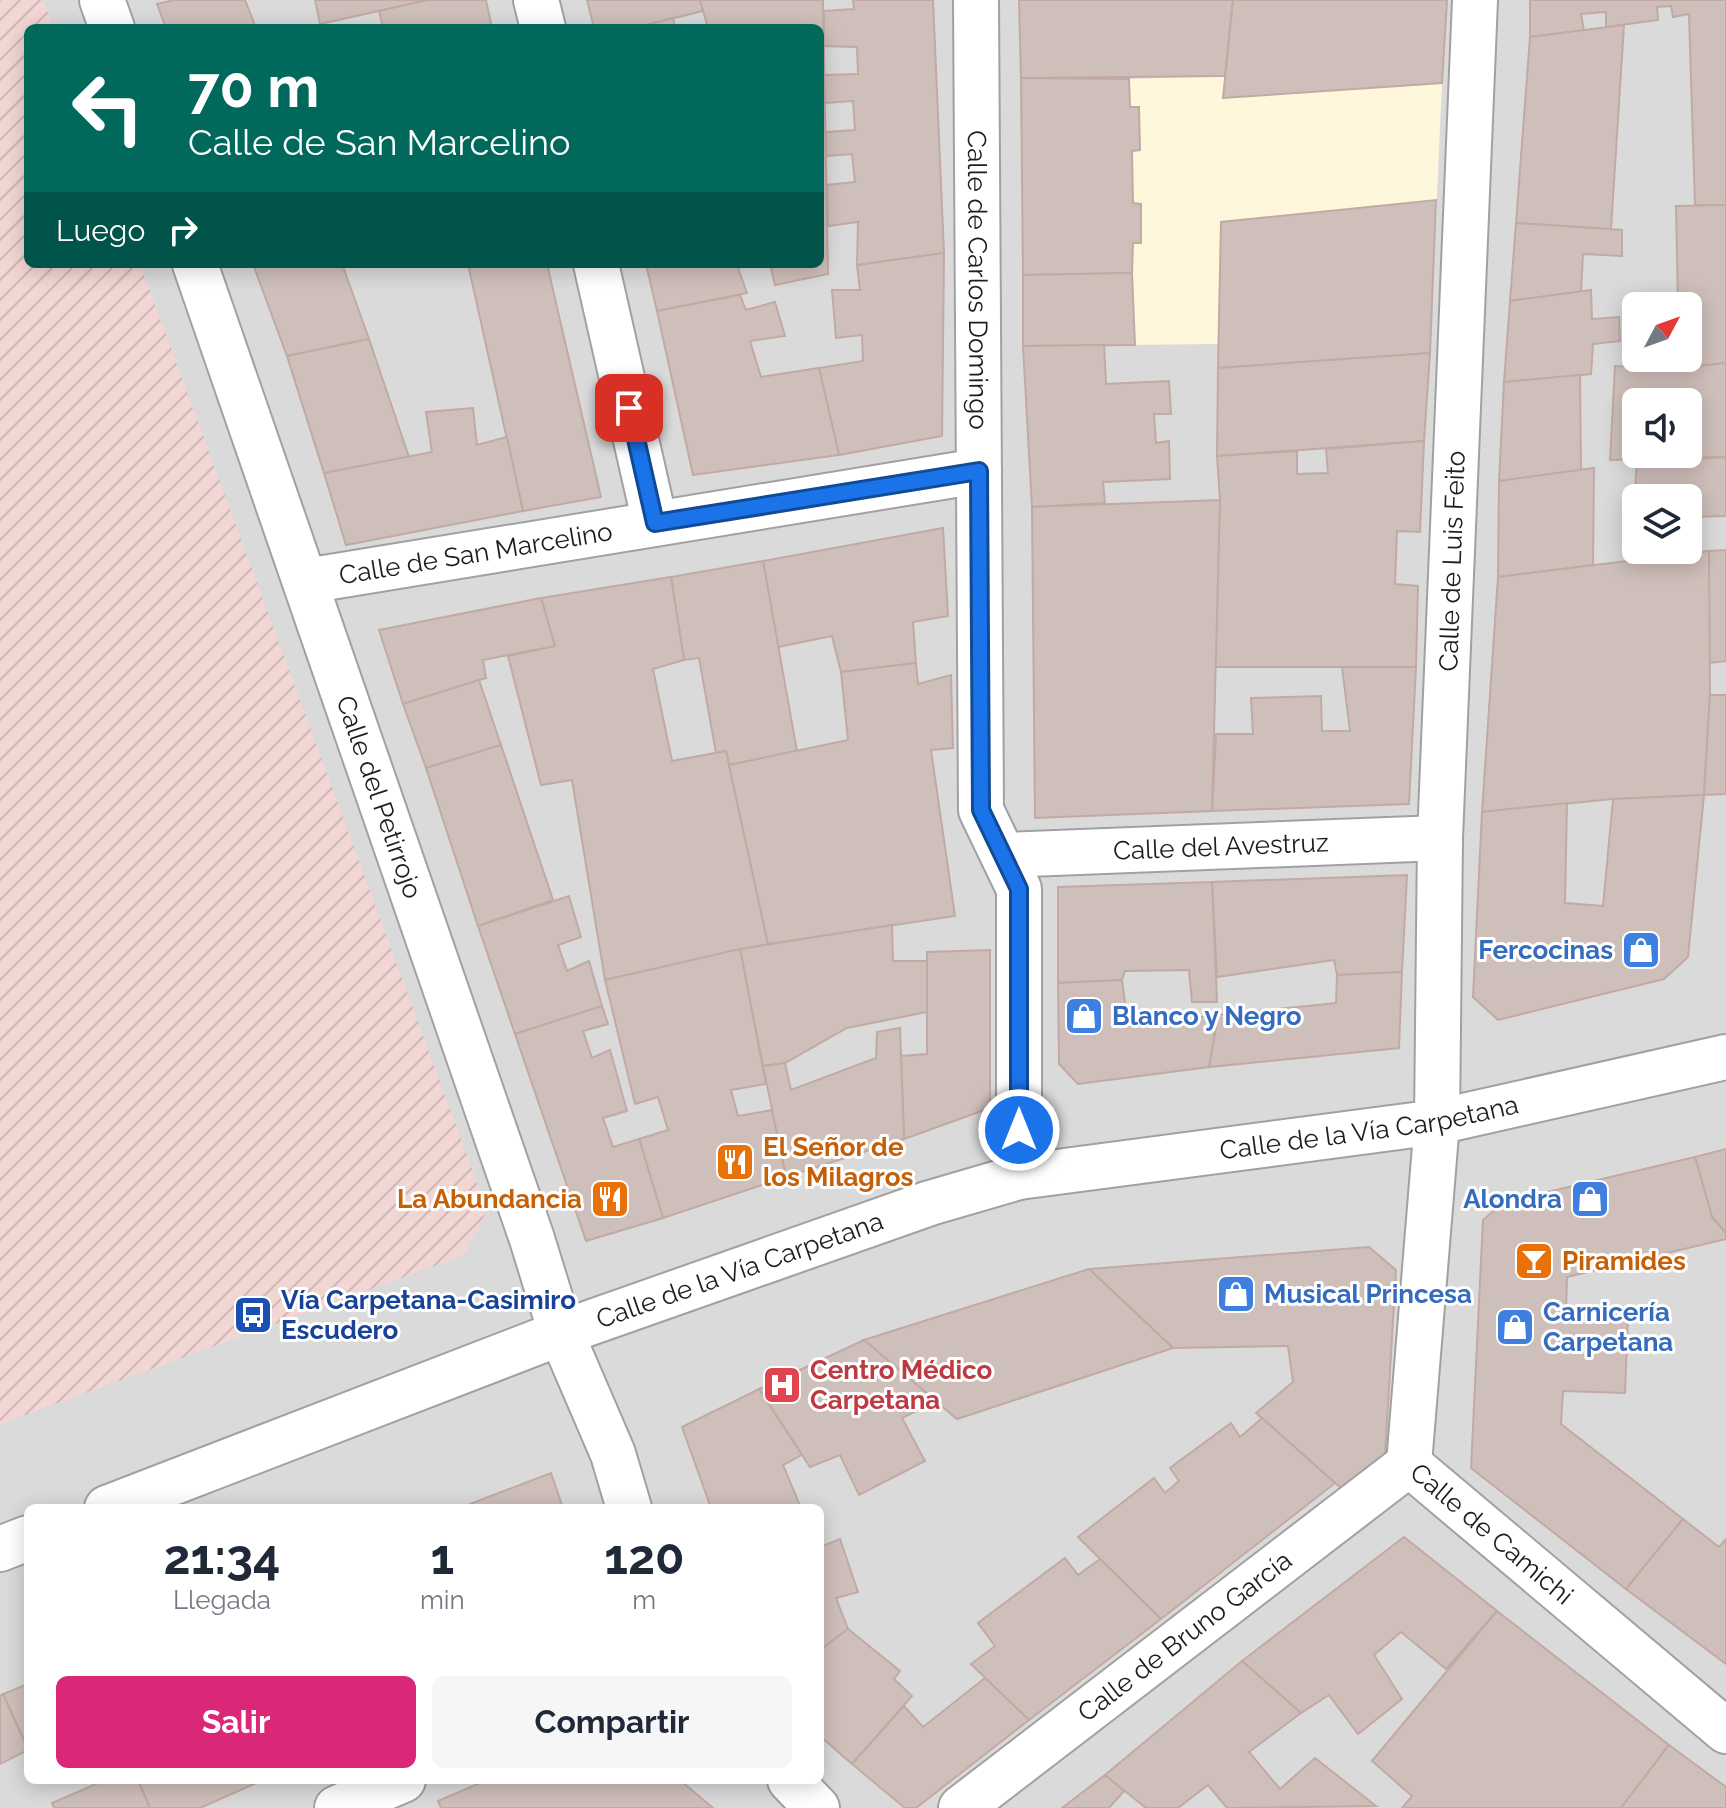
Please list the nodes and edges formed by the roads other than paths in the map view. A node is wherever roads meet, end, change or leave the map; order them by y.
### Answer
1 (102, 0) edge
2 (536, 0) edge
3 (976, 0) edge
4 (1475, 0) edge
5 (111, 24) edge
6 (542, 24) edge
7 (196, 268) edge
8 (597, 268) edge
9 (979, 471) junction
10 (655, 523) junction
11 (306, 581) junction
12 (1440, 838) junction
13 (1003, 855) junction
14 (1726, 1057) edge
15 (1437, 1122) junction
16 (1019, 1177) junction
17 (561, 1333) junction
18 (1409, 1464) junction
19 (117, 1504) edge
20 (628, 1504) edge
21 (24, 1540) edge
22 (0, 1549) edge
23 (1726, 1731) edge
24 (394, 1784) edge
25 (794, 1784) edge
26 (337, 1808) edge
27 (817, 1808) edge
28 (961, 1808) edge

1 - 5 street
2 - 6 street
3 - 9 street, Calle de Carlos Domingo
4 - 12 street, Calle de Luis Feito
7 - 11 street, Calle del Petirrojo
8 - 10 street
9 - 10 street, Calle de San Marcelino
9 - 13 street, Calle de Carlos Domingo
10 - 11 street, Calle de San Marcelino
11 - 17 street, Calle del Petirrojo
12 - 13 street, Calle del Avestruz
12 - 15 street, Calle de Luis Feito
13 - 16 street, Calle de Carlos Domingo
14 - 15 street, Calle de la Vía Carpetana
15 - 16 street, Calle de la Vía Carpetana
15 - 18 street, Calle de Camichi
16 - 17 street, Calle de la Vía Carpetana
17 - 19 street, Calle de la Vía Carpetana
17 - 20 street, Calle del Petirrojo
18 - 23 street, Calle de Camichi
18 - 28 street, Calle de Bruno García
21 - 22 street
24 - 26 street
25 - 27 street

